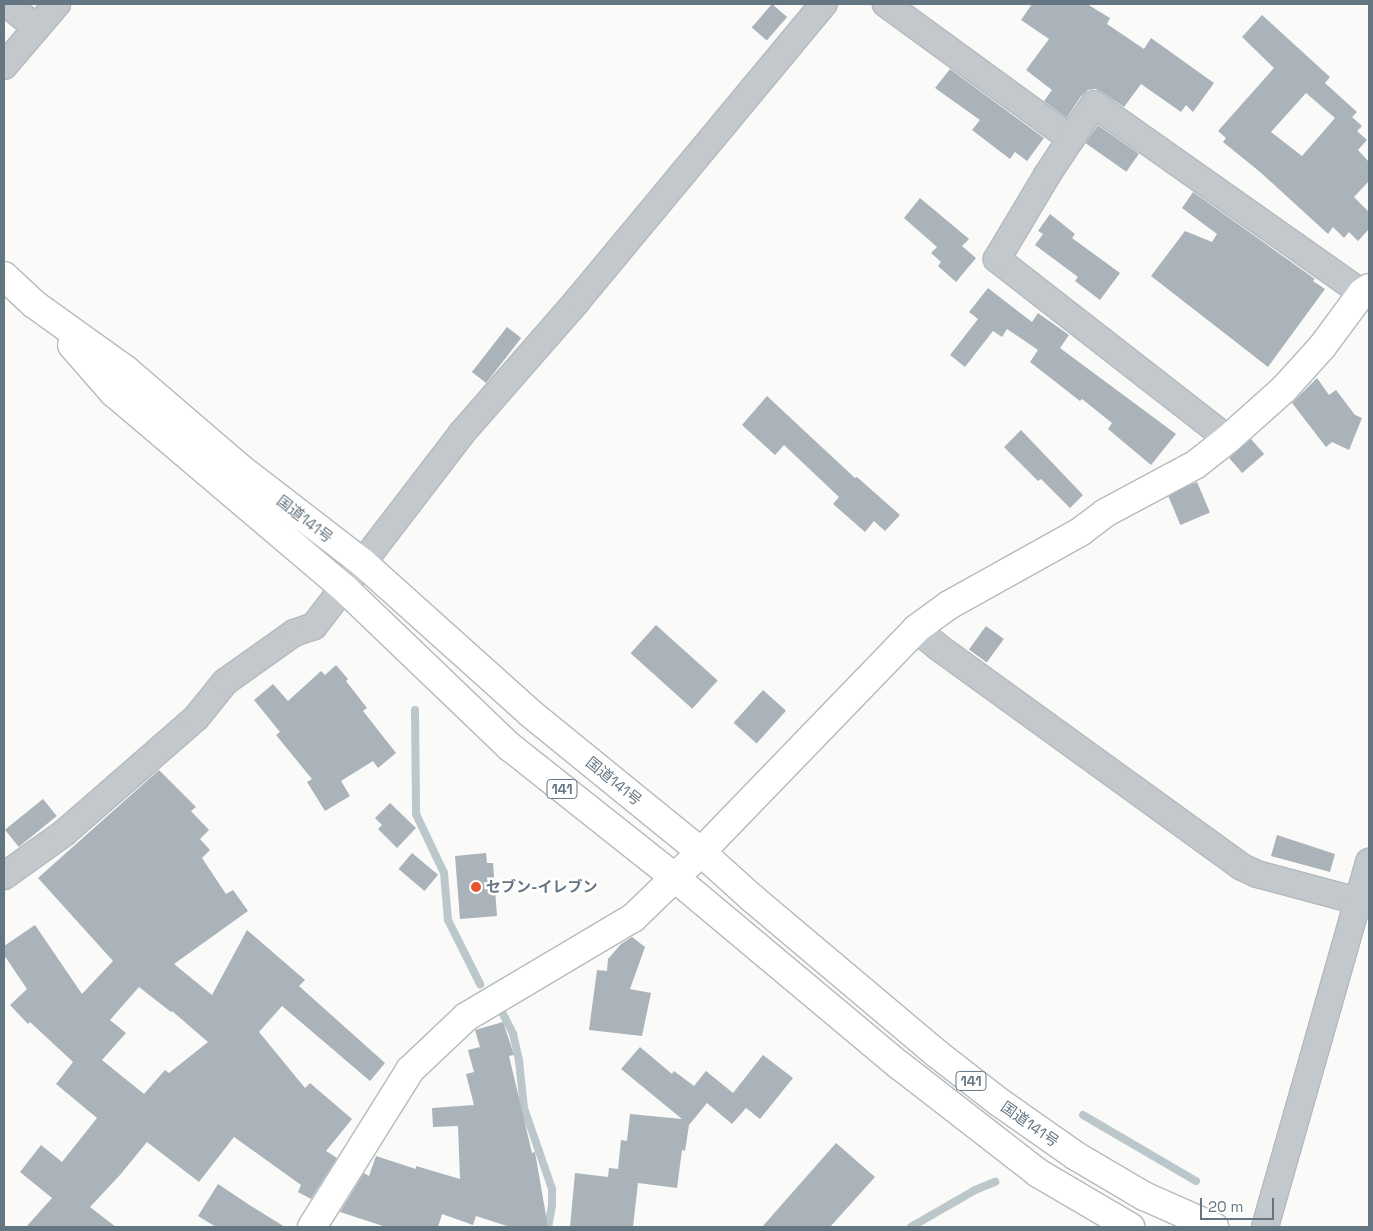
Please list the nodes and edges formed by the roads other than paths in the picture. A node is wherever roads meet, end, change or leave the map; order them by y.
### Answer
1 (7, 4) edge
2 (57, 4) edge
3 (824, 4) edge
4 (886, 4) edge
5 (37, 28) junction
6 (4, 66) edge
7 (1071, 140) junction
8 (4, 276) edge
9 (1366, 291) edge
10 (34, 304) junction
11 (1228, 438) junction
12 (363, 563) junction
13 (344, 588) junction
14 (916, 629) junction
15 (701, 852) junction
16 (1369, 860) edge
17 (4, 876) edge
18 (674, 877) junction
19 (1364, 903) edge
20 (312, 1227) edge
21 (1130, 1227) edge
22 (1214, 1227) edge
23 (1265, 1227) edge

1 - 5 street
2 - 5 street
3 - 12 street
4 - 7 street
5 - 6 street
7 - 9 street
7 - 11 street
8 - 10 main road, 国道141号 / 141
9 - 11 main road
10 - 12 main road, 国道141号 / 141
10 - 13 main road, 国道141号 / 141
11 - 14 main road
12 - 13 street
12 - 15 main road, 国道141号 / 141
13 - 17 street
13 - 18 main road, 国道141号 / 141
14 - 15 main road
14 - 19 street
15 - 18 main road
15 - 22 main road, 国道141号 / 141
16 - 19 street
18 - 20 main road
18 - 21 main road, 国道141号 / 141
19 - 23 street

